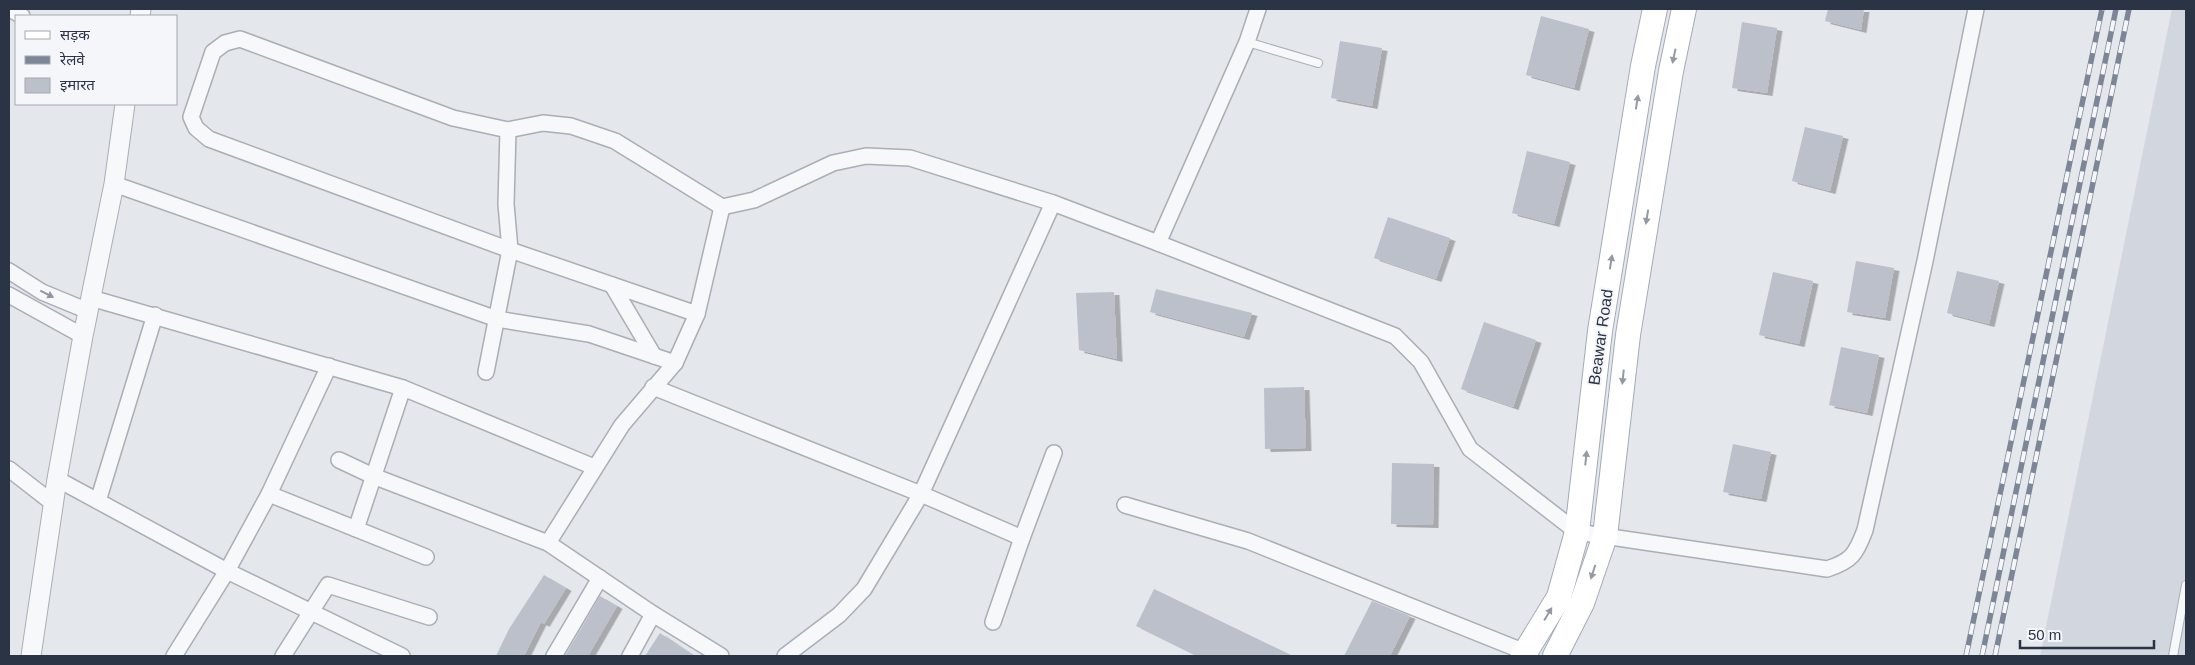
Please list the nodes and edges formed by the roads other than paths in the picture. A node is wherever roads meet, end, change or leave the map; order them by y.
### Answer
1 (1258, 9) edge
2 (1655, 9) edge
3 (1684, 9) edge
4 (1976, 9) edge
5 (1247, 42) junction
6 (1318, 63) dead end
7 (125, 105) edge
8 (508, 130) junction
9 (114, 184) junction
10 (1053, 203) junction
11 (722, 207) junction
12 (1158, 243) junction
13 (510, 250) junction
14 (9, 271) edge
15 (612, 285) junction
16 (9, 295) edge
17 (91, 298) junction
18 (697, 314) junction
19 (155, 315) junction
20 (498, 319) junction
21 (83, 336) junction
22 (654, 356) junction
23 (675, 363) junction
24 (329, 366) junction
25 (486, 372) dead end
26 (403, 388) junction
27 (648, 392) junction
28 (1054, 454) dead end
29 (338, 460) dead end
30 (594, 467) junction
31 (9, 469) edge
32 (373, 476) junction
33 (57, 479) junction
34 (269, 494) junction
35 (921, 494) junction
36 (98, 501) junction
37 (54, 504) junction
38 (1125, 506) dead end
39 (356, 529) junction
40 (1577, 532) junction
41 (1605, 536) junction
42 (1022, 538) junction
43 (548, 543) junction
44 (426, 557) dead end
45 (227, 571) junction
46 (600, 578) junction
47 (2186, 585) edge
48 (312, 612) junction
49 (653, 614) junction
50 (429, 618) dead end
51 (993, 622) dead end
52 (1524, 654) edge
53 (31, 656) edge
54 (174, 656) edge
55 (283, 656) edge
56 (402, 656) edge
57 (554, 656) edge
58 (630, 656) edge
59 (721, 656) edge
60 (785, 656) edge
61 (1555, 656) edge
62 (2173, 656) edge

1 - 5 street
40 -> 2 main road, Beawar Road
3 -> 41 main road, Beawar Road
4 - 41 street
5 - 6 lane
5 - 12 street
7 - 9 street
8 - 11 street
8 - 13 street
8 - 13 street
9 - 17 street
9 - 20 street
10 - 11 street
10 - 12 street
10 - 35 street
11 - 18 street
12 - 40 street
13 - 15 street
13 - 20 street
14 -> 17 street
15 - 18 street
15 - 22 street
16 - 21 street
17 - 19 street
17 - 21 street
18 - 23 street
19 - 24 street
19 - 36 street
20 - 22 street
20 - 25 street
21 - 33 street
22 - 23 street
23 - 27 street
24 - 26 street
24 - 34 street
26 - 30 street
26 - 32 street
27 - 30 street
27 - 35 street
28 - 42 street
29 - 32 street
30 - 43 street
31 - 37 street
32 - 39 street
32 - 43 street
33 - 36 street
33 - 37 street
34 - 39 street
34 - 45 street
35 - 42 street
35 - 60 street
36 - 45 street
37 - 53 street
38 - 52 street
39 - 44 street
40 - 41 street
52 -> 40 main road, Beawar Road
41 -> 61 main road, Beawar Road
42 - 51 street
43 - 46 street
45 - 48 street
45 - 54 street
46 - 49 street
46 - 57 street
47 - 62 lane
48 - 50 street
48 - 55 street
48 - 56 street
49 - 58 street
49 - 59 street

